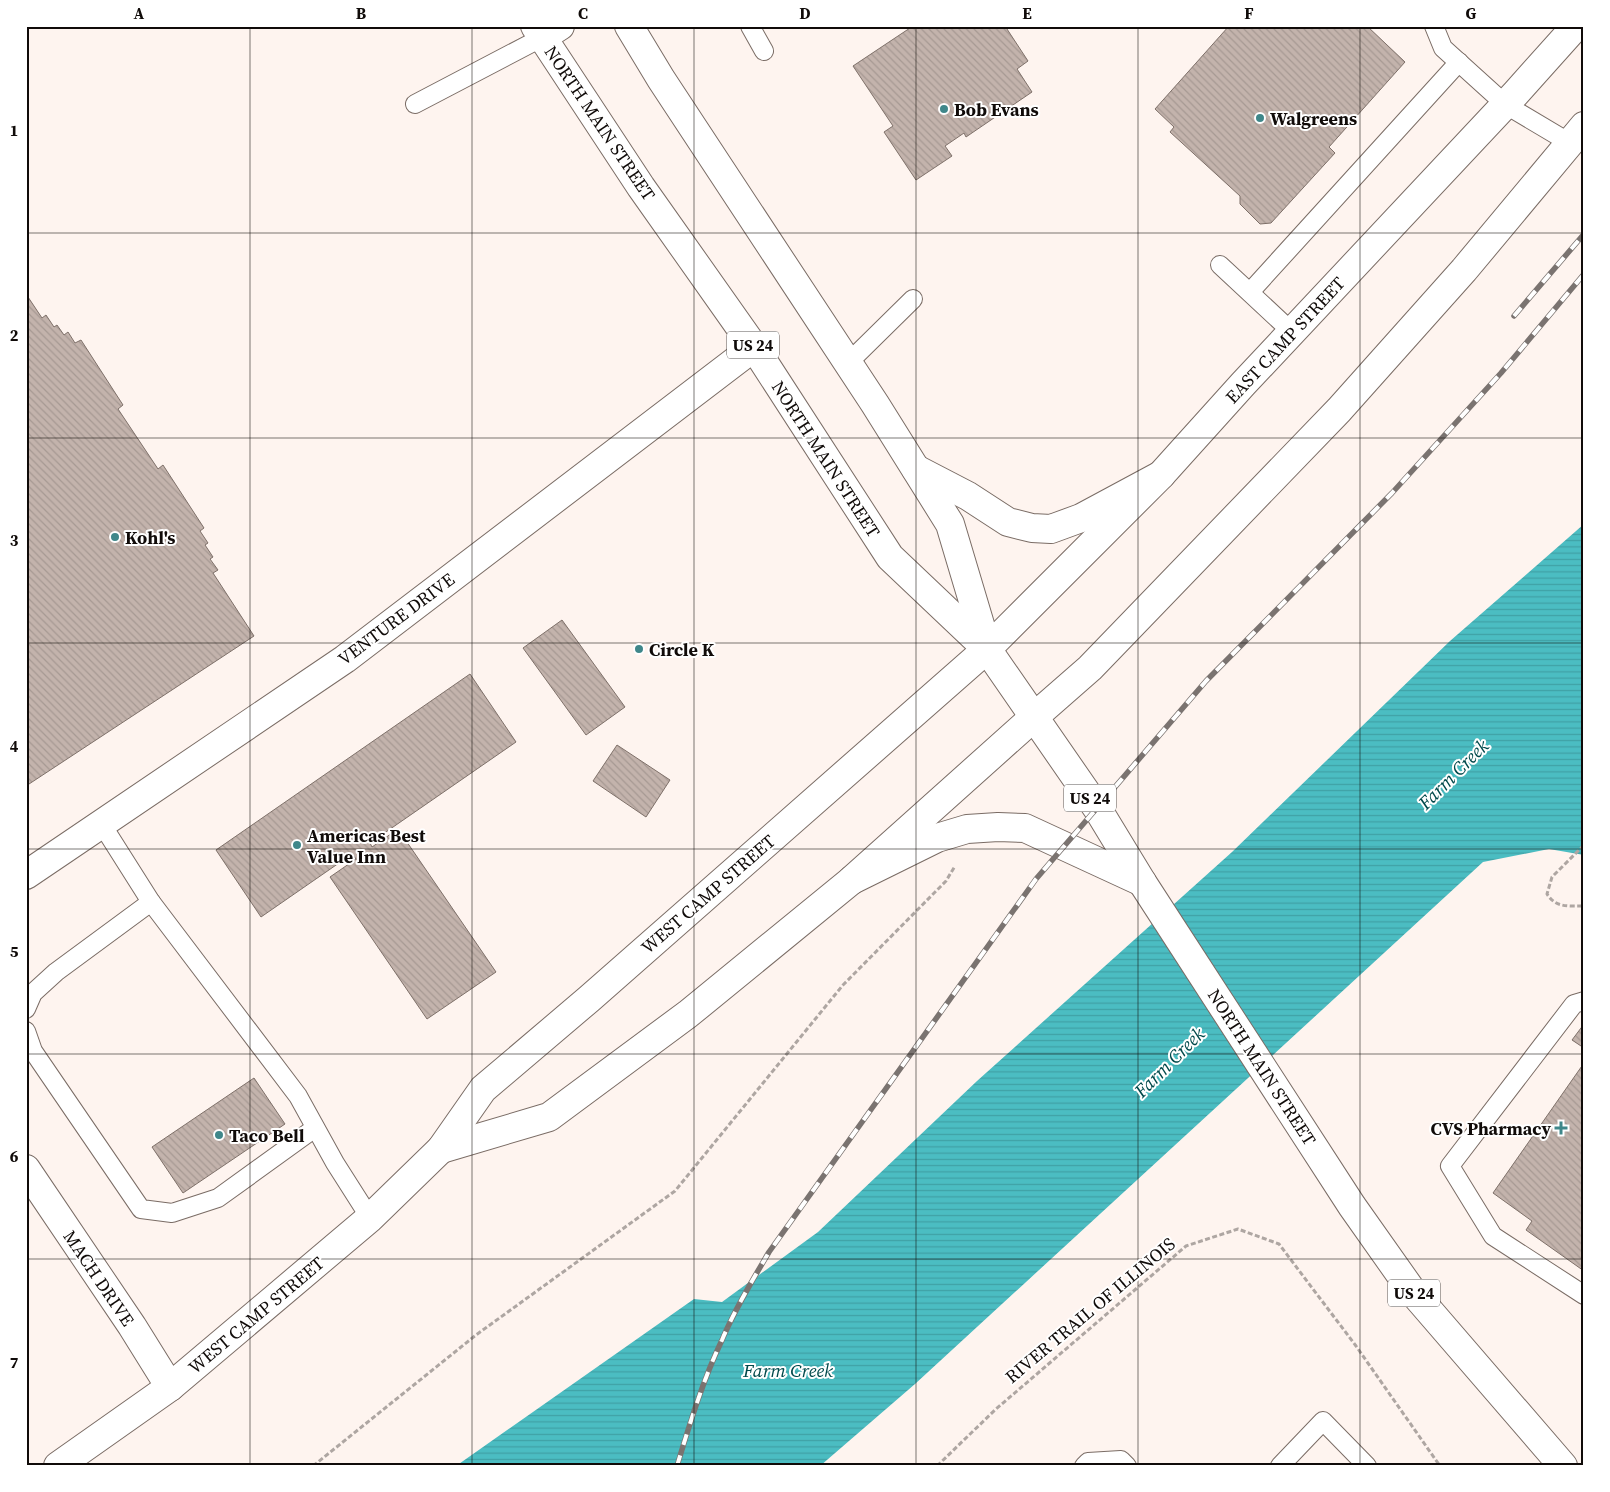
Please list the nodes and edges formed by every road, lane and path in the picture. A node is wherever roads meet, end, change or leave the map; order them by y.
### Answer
1 (629, 26) edge
2 (750, 26) edge
3 (1434, 26) edge
4 (1576, 26) edge
5 (546, 30) edge
6 (764, 51) dead end
7 (1460, 62) junction
8 (415, 104) dead end
9 (1506, 105) junction
10 (1577, 134) edge
11 (1220, 265) dead end
12 (1250, 292) junction
13 (913, 298) dead end
14 (1292, 332) junction
15 (754, 347) junction
16 (848, 363) junction
17 (915, 469) junction
18 (1161, 475) junction
19 (988, 649) junction
20 (1034, 716) junction
21 (101, 823) junction
22 (1584, 845) edge
23 (959, 860) dead end
24 (26, 875) edge
25 (852, 880) junction
26 (1142, 882) junction
27 (151, 902) junction
28 (1584, 906) edge
29 (1584, 1001) edge
30 (26, 1010) edge
31 (26, 1030) edge
32 (314, 1128) junction
33 (441, 1149) junction
34 (26, 1169) edge
35 (370, 1218) junction
36 (1584, 1295) edge
37 (170, 1387) junction
38 (58, 1466) edge
39 (313, 1466) edge
40 (937, 1466) edge
41 (1084, 1466) edge
42 (1127, 1466) edge
43 (1280, 1466) edge
44 (1367, 1466) edge
45 (1440, 1466) edge
46 (1563, 1466) edge

1 - 16 main road, NORTH MAIN STREET / US 24
2 - 6 lane
3 - 7 lane
4 - 9 main road, EAST CAMP STREET
5 - 8 lane
5 - 15 main road, NORTH MAIN STREET / US 24
7 - 9 lane
7 - 12 lane
9 - 10 lane
9 - 14 main road, EAST CAMP STREET
10 - 20 main road
11 - 12 lane
12 - 14 lane
13 - 16 lane
14 - 18 main road, EAST CAMP STREET
15 - 19 main road, NORTH MAIN STREET / US 24
15 - 21 main road, VENTURE DRIVE
16 - 17 main road, NORTH MAIN STREET / US 24
17 - 18 main road
17 - 19 main road, NORTH MAIN STREET / US 24
18 - 19 main road, EAST CAMP STREET
19 - 20 main road, NORTH MAIN STREET / US 24
19 - 33 main road, WEST CAMP STREET
20 - 25 main road, WEST CAMP STREET
20 - 26 main road, NORTH MAIN STREET / US 24
21 - 24 main road, VENTURE DRIVE
21 - 27 lane
22 - 28 path
23 - 39 path
25 - 26 main road
25 - 33 main road, WEST CAMP STREET
26 - 46 main road, NORTH MAIN STREET / US 24
27 - 30 lane
27 - 32 lane
29 - 36 lane
31 - 32 lane
32 - 35 lane
33 - 35 main road, WEST CAMP STREET
34 - 37 main road, MACH DRIVE
35 - 37 main road, WEST CAMP STREET
37 - 38 main road, WEST CAMP STREET
40 - 45 path, RIVER TRAIL OF ILLINOIS
41 - 42 lane
43 - 44 lane

